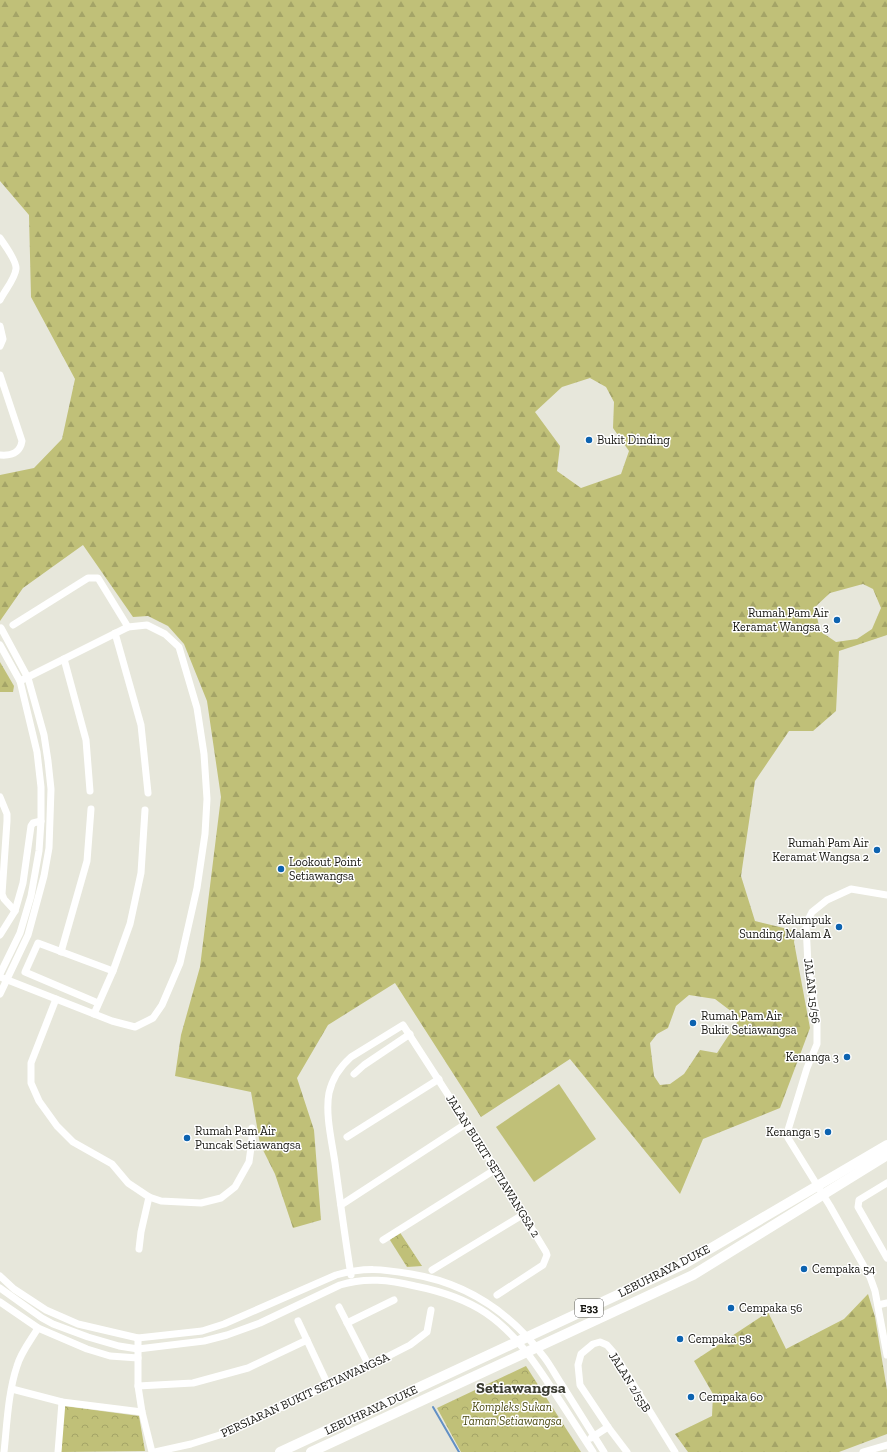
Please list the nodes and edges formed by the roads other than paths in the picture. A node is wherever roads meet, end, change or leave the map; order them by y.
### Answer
1 (0, 238) edge
2 (0, 300) edge
3 (0, 326) edge
4 (0, 346) edge
5 (0, 375) edge
6 (0, 455) edge
7 (13, 625) dead end
8 (128, 627) junction
9 (0, 629) edge
10 (115, 633) junction
11 (0, 645) edge
12 (64, 659) junction
13 (28, 678) junction
14 (20, 681) junction
15 (90, 791) dead end
16 (148, 793) dead end
17 (0, 797) edge
18 (91, 810) dead end
19 (145, 810) dead end
20 (41, 821) junction
21 (887, 895) edge
22 (15, 910) junction
23 (0, 936) edge
24 (61, 952) junction
25 (110, 970) junction
26 (0, 974) edge
27 (4, 979) edge
28 (0, 994) edge
29 (56, 999) junction
30 (96, 1002) junction
31 (94, 1014) junction
32 (410, 1034) junction
33 (354, 1074) dead end
34 (439, 1079) junction
35 (467, 1123) junction
36 (252, 1128) dead end
37 (347, 1138) dead end
38 (887, 1145) edge
39 (887, 1155) edge
40 (496, 1169) junction
41 (887, 1183) edge
42 (149, 1197) junction
43 (341, 1205) junction
44 (524, 1214) junction
45 (384, 1240) dead end
46 (139, 1249) dead end
47 (887, 1258) edge
48 (432, 1270) dead end
49 (351, 1271) junction
50 (352, 1281) junction
51 (1, 1282) edge
52 (497, 1295) dead end
53 (394, 1300) dead end
54 (0, 1302) edge
55 (887, 1303) edge
56 (878, 1305) junction
57 (339, 1306) dead end
58 (431, 1310) dead end
59 (298, 1321) dead end
60 (347, 1323) junction
61 (42, 1330) junction
62 (138, 1338) junction
63 (307, 1340) junction
64 (138, 1348) junction
65 (887, 1355) edge
66 (138, 1358) junction
67 (370, 1366) junction
68 (328, 1385) junction
69 (138, 1386) junction
70 (12, 1389) junction
71 (62, 1402) junction
72 (142, 1412) junction
73 (608, 1427) junction
74 (594, 1436) junction
75 (586, 1441) junction
76 (887, 1445) edge
77 (4, 1452) edge
78 (58, 1452) edge
79 (152, 1452) edge
80 (155, 1452) edge
81 (280, 1452) edge
82 (311, 1452) edge
83 (592, 1452) edge
84 (604, 1452) edge
85 (627, 1452) edge
86 (675, 1452) edge
87 (862, 1452) edge
88 (886, 1452) edge

1 - 2 street
3 - 4 street
5 - 6 street
7 - 8 street
8 - 10 street
8 - 31 street
9 - 13 street
10 - 12 street
10 - 16 street
11 - 14 street
12 - 13 street
12 - 15 street
13 - 14 street
13 - 27 street
14 - 20 street
17 - 22 street
18 - 24 street
19 - 25 street
20 - 22 street
20 - 26 street
21 - 56 street, JALAN 15/56
22 - 23 street
24 - 25 street
24 - 30 street
25 - 30 street
27 - 28 street
27 - 29 street
29 - 31 street
29 - 42 street
30 - 31 street
32 - 33 street
32 - 34 street, JALAN BUKIT SETIAWANGSA 2
32 - 43 street, JALAN BUKIT SETIAWANGSA 2
34 - 35 street, JALAN BUKIT SETIAWANGSA 2
34 - 37 street
35 - 40 street, JALAN BUKIT SETIAWANGSA 2
35 - 43 street
36 - 42 street
38 - 81 highway, LEBUHRAYA DUKE / E33
39 - 82 highway, LEBUHRAYA DUKE / E33
40 - 44 street, JALAN BUKIT SETIAWANGSA 2
40 - 45 street
41 - 47 street
42 - 46 street
43 - 49 street
44 - 48 street
44 - 52 street, JALAN BUKIT SETIAWANGSA 2
49 - 50 street
49 - 62 street
49 - 74 street
50 - 64 street
50 - 75 street
51 - 62 street
51 - 64 street
53 - 60 street
54 - 61 street
55 - 56 street
56 - 65 street, JALAN 15/56
57 - 60 street
58 - 67 street, PERSIARAN BUKIT SETIAWANGSA
59 - 63 street
60 - 67 street
61 - 66 street
61 - 70 street
62 - 64 street
63 - 68 street
63 - 69 street
64 - 66 street
66 - 69 street
67 - 68 street, PERSIARAN BUKIT SETIAWANGSA
68 - 80 street, PERSIARAN BUKIT SETIAWANGSA
69 - 72 street
70 - 71 street
70 - 77 street
71 - 72 street
71 - 78 street
72 - 79 street
73 - 74 street
73 - 85 street, JALAN 2/55B
73 - 86 street, JALAN 2/55B
74 - 75 street
74 - 84 street
75 - 83 street
76 - 87 street
76 - 88 street

